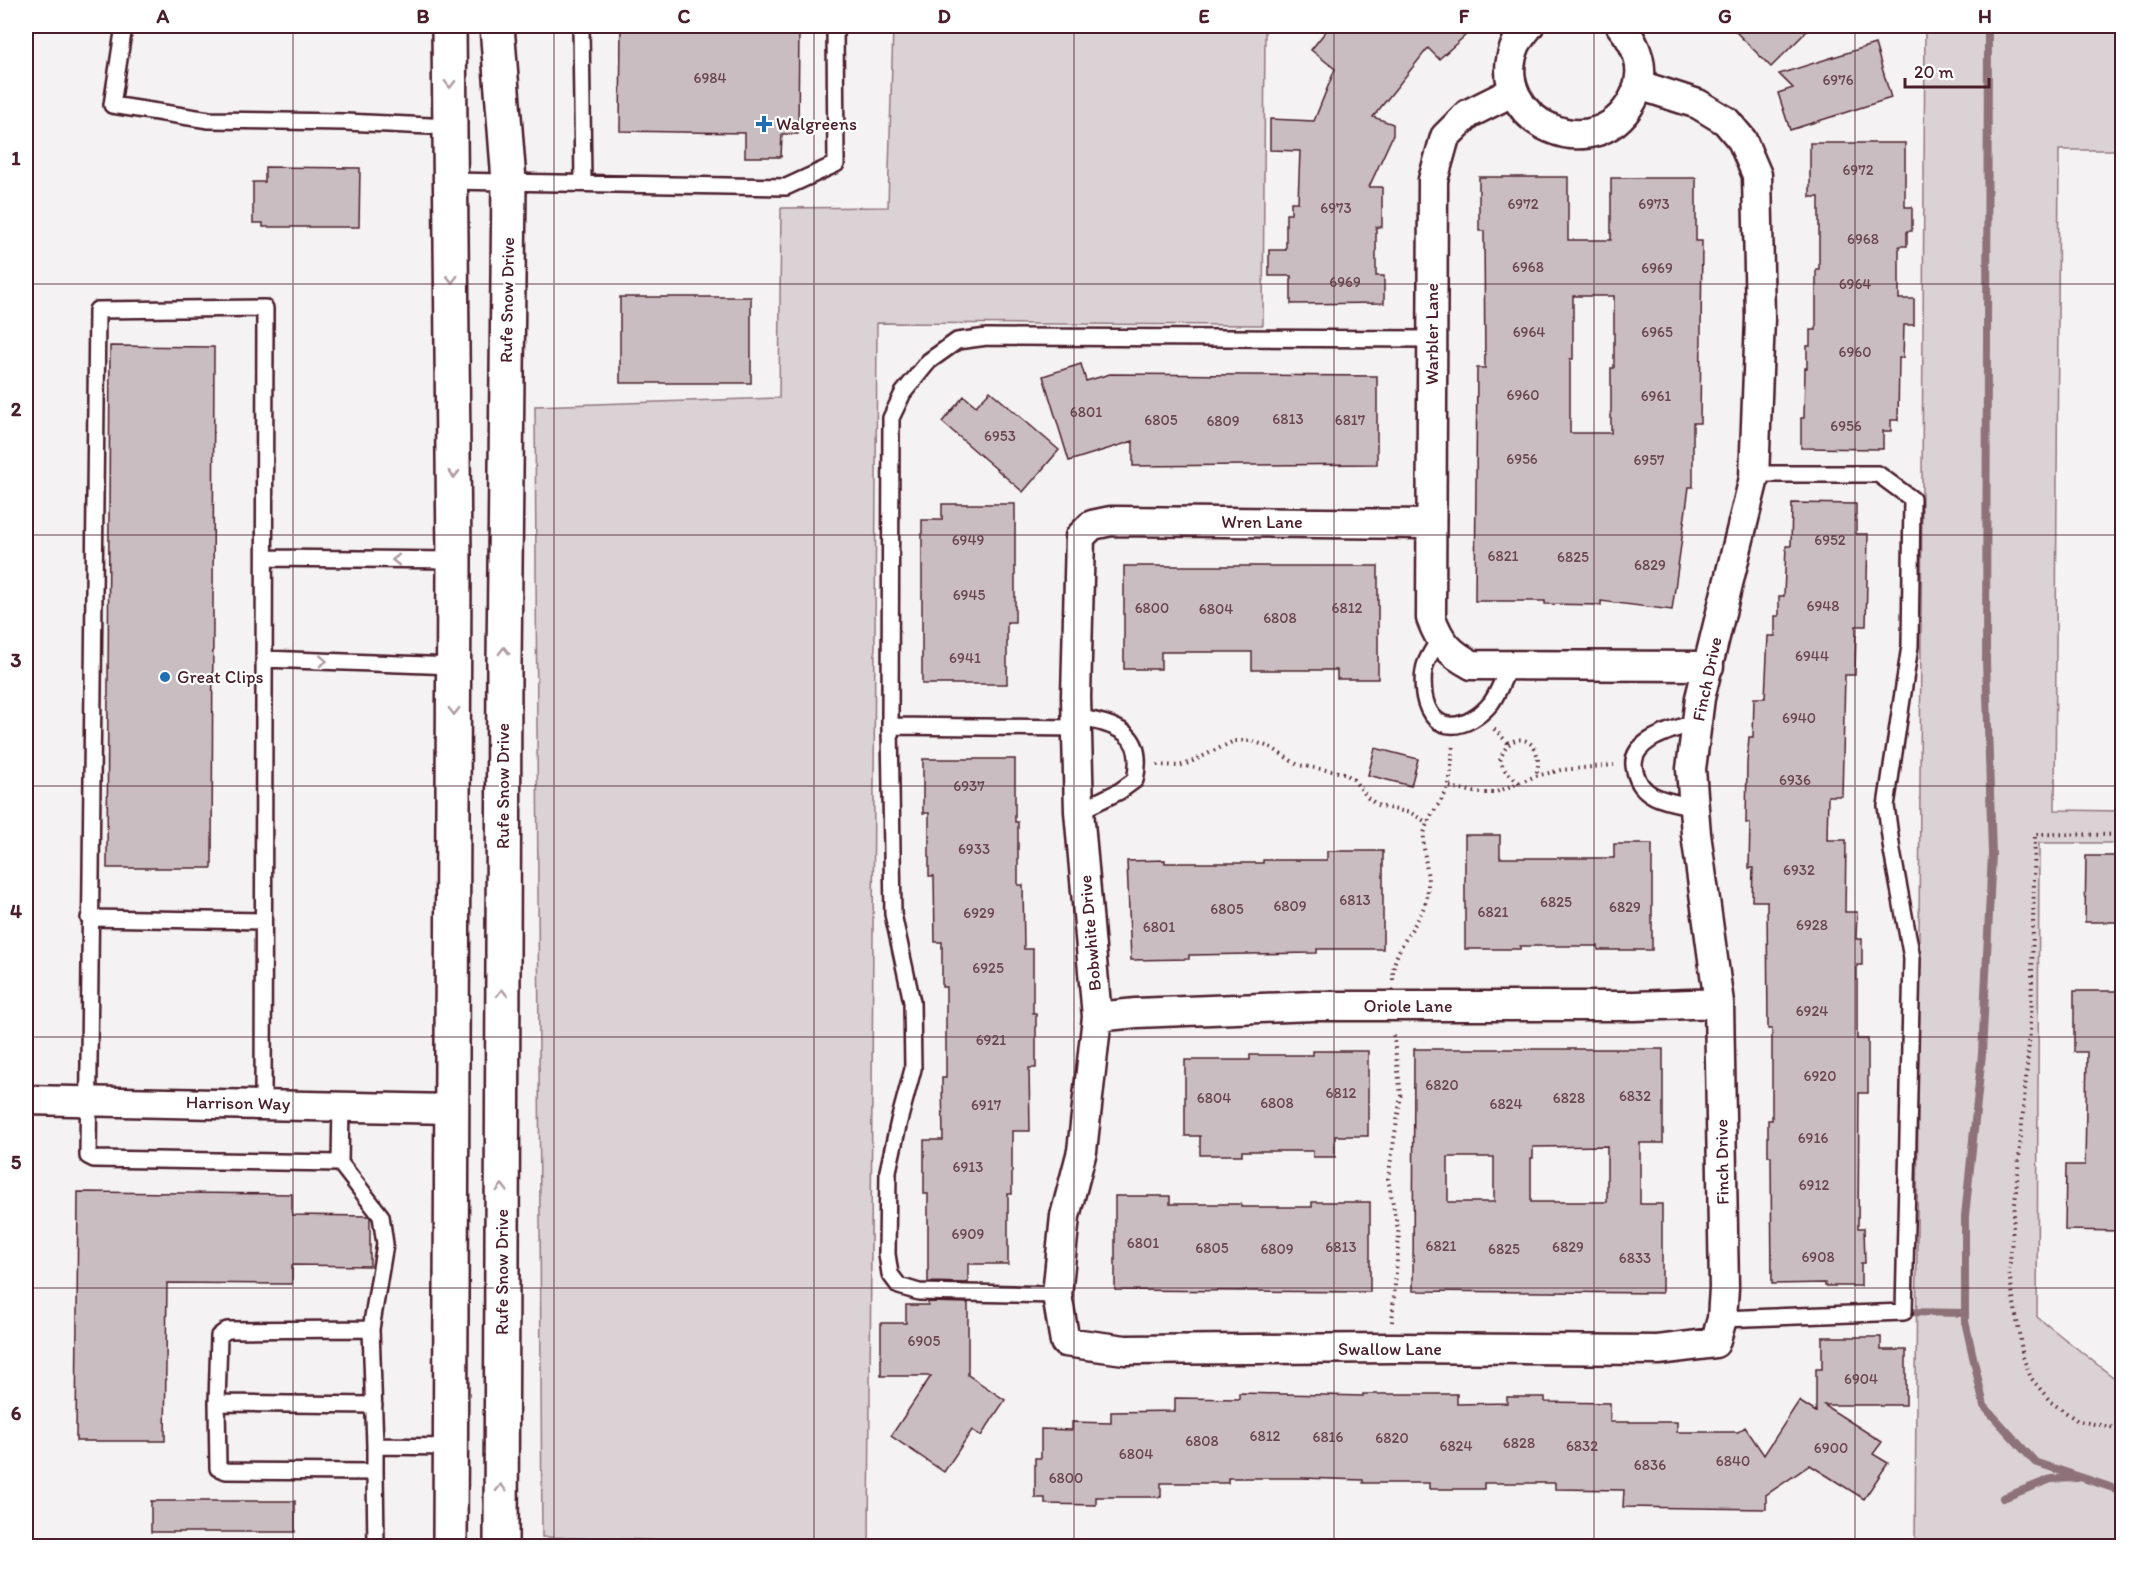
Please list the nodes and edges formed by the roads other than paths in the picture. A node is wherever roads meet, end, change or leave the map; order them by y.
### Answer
1 (124, 26) edge
2 (449, 26) edge
3 (497, 26) edge
4 (582, 26) edge
5 (835, 26) edge
6 (1529, 26) edge
7 (1621, 26) edge
8 (1639, 85) junction
9 (1514, 91) junction
10 (451, 127) junction
11 (451, 181) junction
12 (509, 182) junction
13 (583, 183) junction
14 (1432, 339) junction
15 (1754, 474) junction
16 (1431, 524) junction
17 (1092, 525) joint
18 (265, 558) junction
19 (454, 560) junction
20 (1435, 628) junction
21 (264, 659) junction
22 (454, 666) junction
23 (1509, 666) junction
24 (1709, 666) junction
25 (1697, 722) junction
26 (1077, 723) junction
27 (890, 726) junction
28 (1695, 807) junction
29 (1079, 811) junction
30 (89, 918) junction
31 (263, 921) junction
32 (1719, 1003) junction
33 (1097, 1017) junction
34 (26, 1100) edge
35 (87, 1101) junction
36 (263, 1103) junction
37 (341, 1105) junction
38 (451, 1108) junction
39 (340, 1163) junction
40 (1058, 1295) junction
41 (371, 1329) junction
42 (1719, 1331) junction
43 (1065, 1342) joint
44 (217, 1403) junction
45 (374, 1405) junction
46 (375, 1446) junction
47 (451, 1447) junction
48 (375, 1472) junction
49 (376, 1546) edge
50 (450, 1546) edge
51 (501, 1546) edge

1 - 10 lane
2 -> 10 main road
3 - 12 main road, Rufe Snow Drive
4 - 13 lane
5 - 13 lane
6 - 9 street
7 - 8 street
8 - 9 street
8 - 15 street, Finch Drive
9 - 14 street, Warbler Lane
10 - 11 main road
11 - 12 lane
11 -> 19 main road
12 - 13 lane
51 -> 12 main road, Rufe Snow Drive
14 - 16 street, Warbler Lane
14 - 27 lane
15 - 24 street, Finch Drive
15 - 42 lane
16 - 17 street, Wren Lane
16 - 20 street, Warbler Lane
17 - 26 street, Bobwhite Drive
19 -> 18 lane
18 - 21 lane
18 - 30 lane
19 - 22 main road
20 - 23 street
20 - 23 lane
21 -> 22 lane
21 - 31 lane
22 -> 38 main road
23 - 24 street
24 - 25 street, Finch Drive
25 - 28 street, Finch Drive
25 - 28 lane
26 - 27 lane
26 - 29 street, Bobwhite Drive
26 - 29 lane
27 - 40 lane
28 - 32 street, Finch Drive
29 - 33 street, Bobwhite Drive
30 - 31 lane
30 - 35 lane
31 - 36 lane
32 - 33 street, Oriole Lane
32 - 42 street, Finch Drive
33 - 40 street, Bobwhite Drive
34 - 35 street, Harrison Way
35 - 36 street, Harrison Way
35 - 39 lane
36 - 37 street, Harrison Way
37 - 38 street, Harrison Way
37 - 39 lane
38 - 47 main road
39 - 41 lane
40 - 43 street, Bobwhite Drive
41 - 44 lane
41 - 45 lane
42 - 43 street, Swallow Lane
44 - 45 lane
44 - 48 lane
45 - 46 lane
46 - 47 lane
46 - 48 lane
47 - 50 main road
48 - 49 lane

